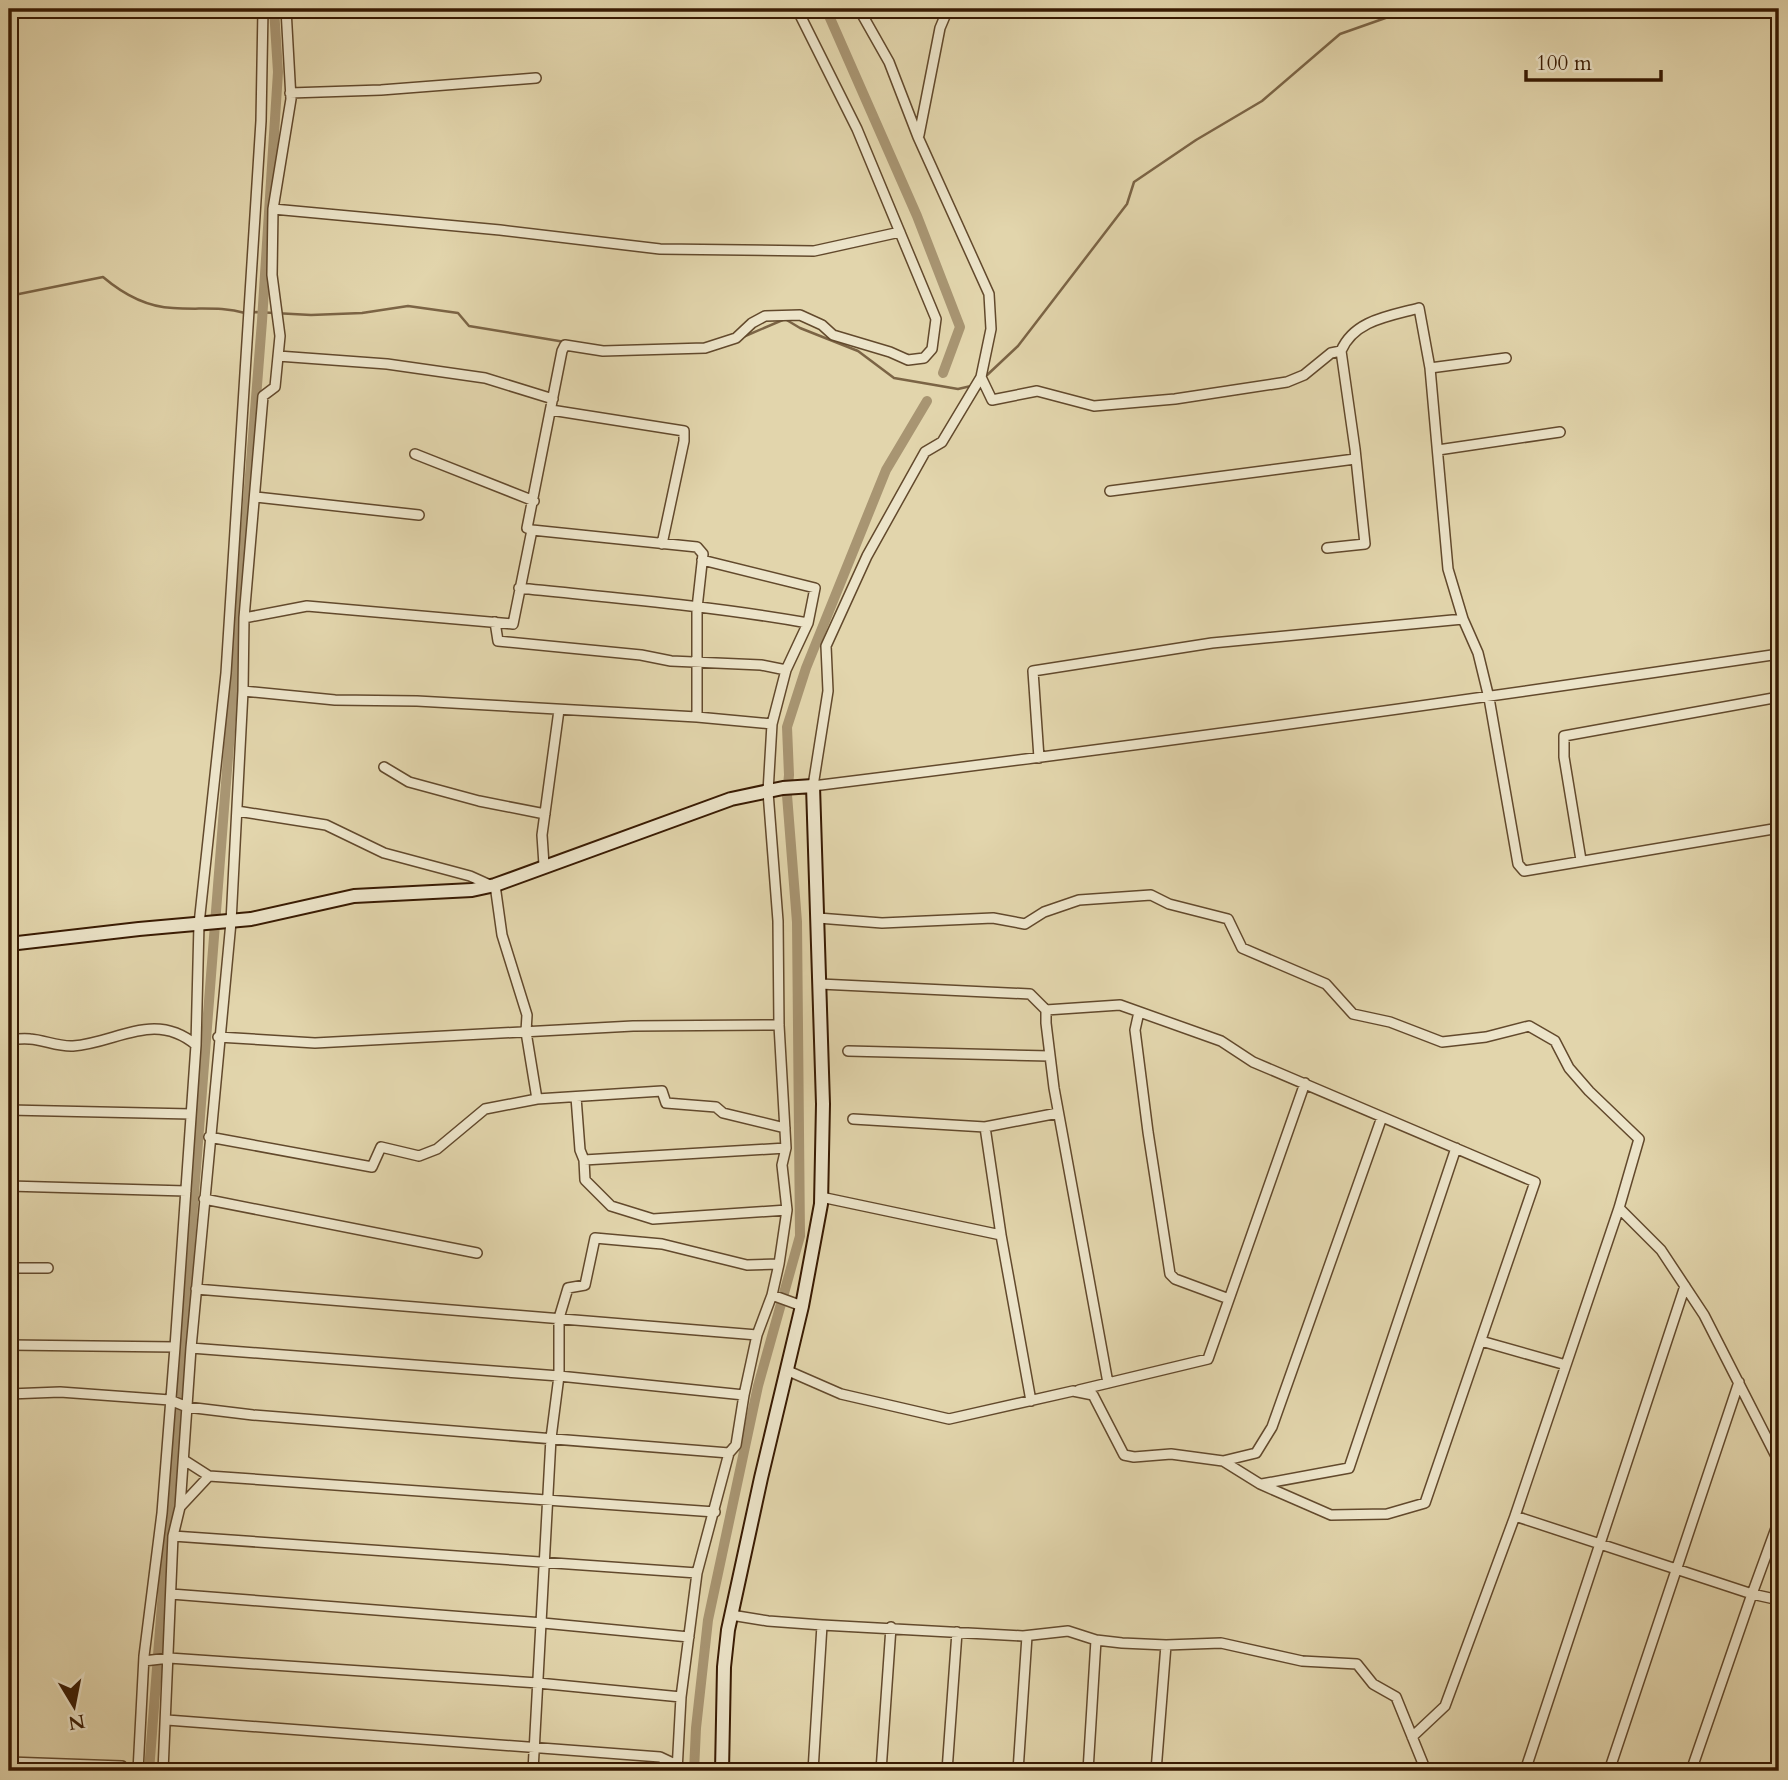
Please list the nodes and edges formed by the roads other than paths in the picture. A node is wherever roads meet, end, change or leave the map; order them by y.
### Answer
1 (263, 9) edge
2 (286, 9) edge
3 (797, 9) edge
4 (859, 9) edge
5 (948, 9) edge
6 (536, 78) dead end
7 (290, 93) junction
8 (918, 137) junction
9 (273, 209) junction
10 (900, 232) junction
11 (1341, 351) junction
12 (278, 356) junction
13 (1506, 358) dead end
14 (1430, 368) junction
15 (981, 377) junction
16 (553, 399) junction
17 (551, 410) junction
18 (1560, 432) dead end
19 (1438, 450) junction
20 (415, 454) dead end
21 (1355, 459) junction
22 (1110, 491) dead end
23 (256, 497) junction
24 (534, 501) junction
25 (419, 515) dead end
26 (533, 530) junction
27 (662, 544) junction
28 (1327, 548) dead end
29 (702, 560) junction
30 (519, 588) junction
31 (698, 608) junction
32 (244, 618) junction
33 (1463, 619) junction
34 (495, 622) junction
35 (808, 623) junction
36 (1779, 654) edge
37 (699, 661) junction
38 (786, 670) junction
39 (243, 691) junction
40 (1779, 697) edge
41 (1489, 698) junction
42 (559, 709) junction
43 (697, 718) junction
44 (772, 724) junction
45 (1040, 758) junction
46 (384, 767) dead end
47 (808, 787) junction
48 (768, 792) junction
49 (237, 811) junction
50 (545, 814) junction
51 (1779, 828) edge
52 (1580, 860) junction
53 (544, 865) junction
54 (493, 885) junction
55 (818, 918) junction
56 (229, 922) junction
57 (204, 923) junction
58 (9, 944) edge
59 (820, 984) junction
60 (1046, 1010) junction
61 (1139, 1012) junction
62 (779, 1025) junction
63 (526, 1032) junction
64 (218, 1037) junction
65 (9, 1040) edge
66 (196, 1045) junction
67 (848, 1051) dead end
68 (1050, 1056) junction
69 (1305, 1083) junction
70 (576, 1097) junction
71 (537, 1099) junction
72 (9, 1110) edge
73 (1058, 1113) junction
74 (191, 1114) junction
75 (1382, 1117) junction
76 (853, 1119) dead end
77 (985, 1126) junction
78 (785, 1128) junction
79 (209, 1137) junction
80 (786, 1148) junction
81 (1456, 1148) junction
82 (584, 1160) junction
83 (9, 1185) edge
84 (186, 1191) junction
85 (821, 1197) junction
86 (204, 1199) junction
87 (1619, 1208) junction
88 (787, 1210) junction
89 (1001, 1235) junction
90 (477, 1253) dead end
91 (779, 1265) junction
92 (9, 1268) edge
93 (48, 1268) dead end
94 (1685, 1286) junction
95 (196, 1289) junction
96 (772, 1295) junction
97 (1229, 1299) junction
98 (802, 1306) junction
99 (559, 1318) junction
100 (757, 1335) junction
101 (1480, 1341) junction
102 (9, 1345) edge
103 (175, 1347) junction
104 (191, 1348) junction
105 (1566, 1365) junction
106 (786, 1370) junction
107 (559, 1377) junction
108 (1739, 1382) junction
109 (1108, 1383) junction
110 (1073, 1391) junction
111 (9, 1394) edge
112 (744, 1395) junction
113 (170, 1400) junction
114 (1031, 1401) junction
115 (187, 1407) junction
116 (551, 1438) junction
117 (729, 1453) junction
118 (184, 1460) junction
119 (1223, 1461) junction
120 (1779, 1462) edge
121 (209, 1476) junction
122 (1261, 1484) junction
123 (549, 1499) junction
124 (180, 1507) junction
125 (715, 1511) junction
126 (1515, 1516) junction
127 (1779, 1520) edge
128 (173, 1536) junction
129 (1600, 1544) junction
130 (546, 1562) junction
131 (1676, 1569) junction
132 (697, 1573) junction
133 (171, 1594) junction
134 (1752, 1594) junction
135 (1779, 1600) edge
136 (731, 1615) junction
137 (543, 1623) junction
138 (822, 1625) junction
139 (891, 1627) junction
140 (957, 1632) junction
141 (1027, 1636) junction
142 (690, 1637) junction
143 (1096, 1640) junction
144 (1166, 1645) junction
145 (169, 1658) junction
146 (144, 1661) junction
147 (538, 1684) junction
148 (681, 1697) junction
149 (167, 1720) junction
150 (1412, 1737) junction
151 (535, 1748) junction
152 (9, 1762) edge
153 (677, 1768) edge
154 (124, 1771) edge
155 (138, 1771) edge
156 (163, 1771) edge
157 (533, 1771) edge
158 (722, 1771) edge
159 (813, 1771) edge
160 (881, 1771) edge
161 (947, 1771) edge
162 (1018, 1771) edge
163 (1088, 1771) edge
164 (1156, 1771) edge
165 (1426, 1771) edge
166 (1525, 1771) edge
167 (1609, 1771) edge
168 (1691, 1771) edge

1 - 57 street
2 - 7 street
3 - 10 street
4 - 8 street
5 - 8 street
6 - 7 street
7 - 9 street
8 - 15 street
9 - 10 street
9 - 12 street
10 - 16 street
11 - 14 street
11 - 15 street
11 - 21 street
12 - 16 street
12 - 23 street
13 - 14 street
14 - 19 street
15 - 47 street
16 - 17 street
17 - 24 street
17 - 27 street
18 - 19 street
19 - 33 street
20 - 24 street
21 - 22 street
21 - 28 street
23 - 25 street
23 - 32 street
24 - 26 street
26 - 27 street
26 - 30 street
27 - 29 street
29 - 31 street
29 - 35 street
30 - 31 street
30 - 34 street
31 - 35 street
31 - 37 street
32 - 34 street
32 - 39 street
33 - 41 street
33 - 45 street
34 - 37 street
35 - 38 street
36 - 41 street
37 - 38 street
37 - 43 street
38 - 44 street
39 - 42 street
39 - 49 street
40 - 52 street
41 - 45 street
41 - 52 street
42 - 43 street
42 - 50 street
43 - 44 street
44 - 48 street
45 - 47 street
46 - 50 street
47 - 48 street
47 - 55 street
48 - 53 street
48 - 62 street
49 - 54 street
49 - 56 street
50 - 53 street
51 - 52 street
53 - 54 street
54 - 56 street
54 - 63 street
55 - 59 street
55 - 87 street
56 - 57 street
56 - 64 street
57 - 58 street
57 - 66 street
59 - 60 street
59 - 85 street
60 - 61 street
60 - 68 street
61 - 69 street
61 - 97 street
62 - 63 street
62 - 78 street
63 - 64 street
63 - 71 street
64 - 79 street
65 - 66 street
66 - 74 street
67 - 68 street
68 - 73 street
69 - 75 street
69 - 97 street
70 - 71 street
70 - 78 street
70 - 82 street
71 - 79 street
72 - 74 street
73 - 77 street
73 - 109 street
74 - 84 street
75 - 81 street
75 - 119 street
76 - 77 street
77 - 89 street
78 - 80 street
79 - 86 street
80 - 82 street
80 - 88 street
81 - 101 street
81 - 122 street
82 - 88 street
83 - 84 street
84 - 103 street
85 - 89 street
85 - 98 street
86 - 90 street
86 - 95 street
87 - 94 street
87 - 105 street
88 - 91 street
89 - 114 street
91 - 96 street
91 - 99 street
92 - 93 street
94 - 108 street
94 - 129 street
95 - 99 street
95 - 104 street
96 - 98 street
96 - 100 street
97 - 109 street
98 - 106 street
99 - 100 street
99 - 107 street
100 - 112 street
101 - 105 street
101 - 122 street
102 - 103 street
103 - 113 street
104 - 107 street
104 - 115 street
105 - 126 street
106 - 114 street
106 - 136 street
107 - 112 street
107 - 116 street
108 - 120 street
108 - 131 street
109 - 110 street
110 - 114 street
110 - 119 street
111 - 113 street
112 - 117 street
113 - 115 street
113 - 146 street
115 - 116 street
115 - 118 street
116 - 117 street
116 - 123 street
117 - 125 street
118 - 121 street
118 - 124 street
119 - 122 street
121 - 123 street
121 - 124 street
123 - 125 street
123 - 130 street
124 - 128 street
125 - 132 street
126 - 129 street
126 - 150 street
127 - 134 street
128 - 130 street
128 - 133 street
129 - 131 street
129 - 166 street
130 - 132 street
130 - 137 street
131 - 134 street
131 - 167 street
132 - 142 street
133 - 137 street
133 - 145 street
134 - 135 street
134 - 168 street
136 - 138 street
136 - 158 street
137 - 142 street
137 - 147 street
138 - 139 street
138 - 159 street
139 - 140 street
139 - 160 street
140 - 141 street
140 - 161 street
141 - 143 street
141 - 162 street
142 - 148 street
143 - 144 street
143 - 163 street
144 - 150 street
144 - 164 street
145 - 146 street
145 - 147 street
145 - 149 street
146 - 155 street
147 - 148 street
147 - 151 street
148 - 153 street
149 - 151 street
149 - 156 street
150 - 165 street
151 - 153 street
151 - 157 street
152 - 154 street

